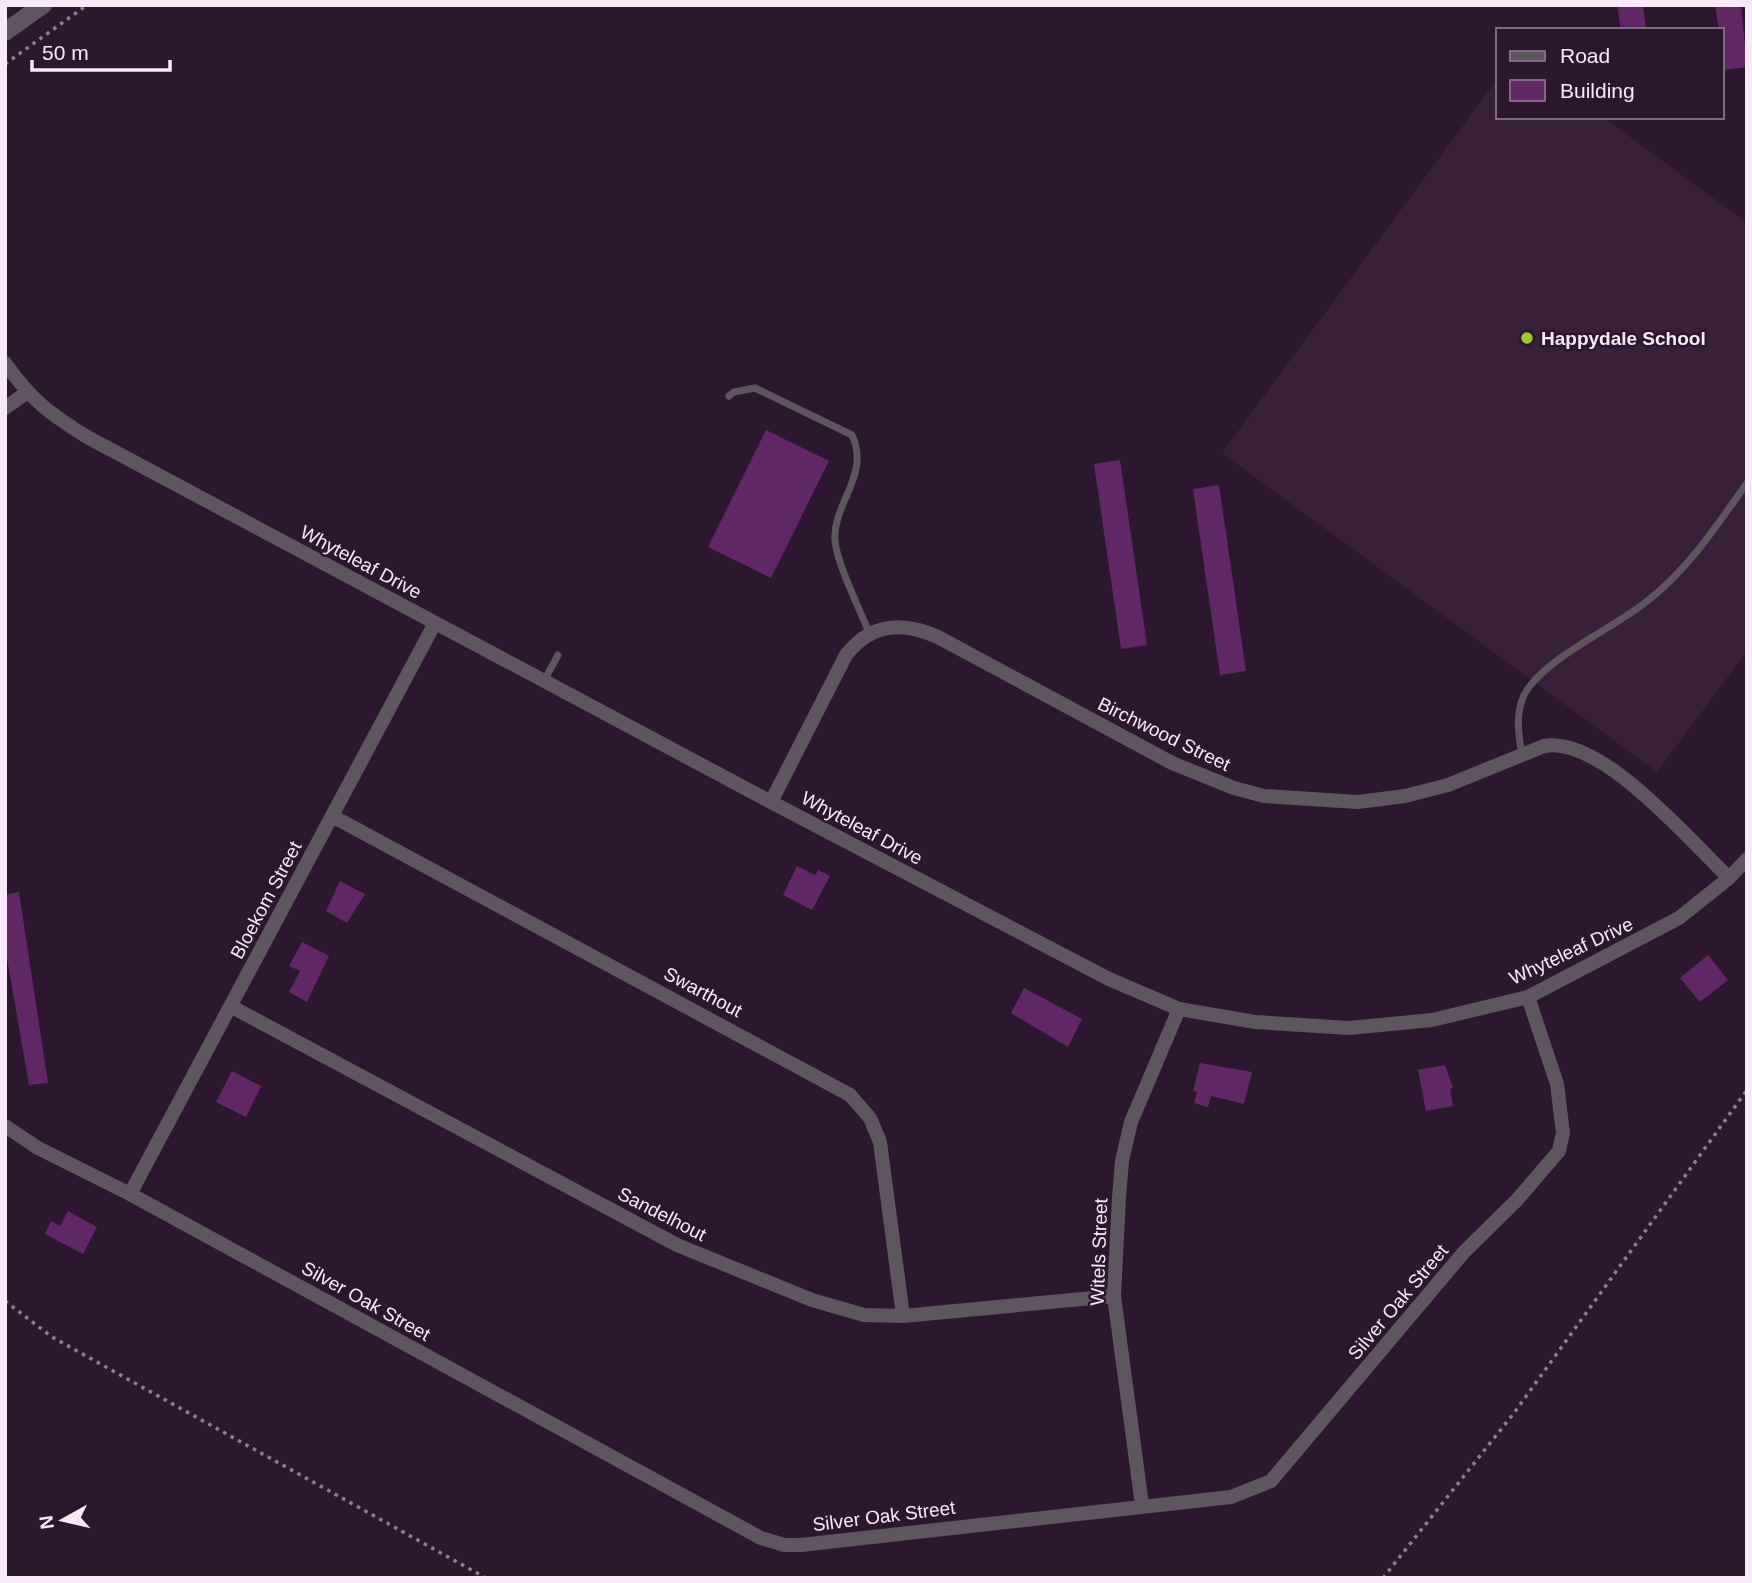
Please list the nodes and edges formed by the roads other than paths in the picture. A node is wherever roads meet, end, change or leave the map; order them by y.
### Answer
1 (43, 5) edge
2 (5, 32) edge
3 (5, 363) edge
4 (26, 393) junction
5 (729, 396) dead end
6 (5, 408) edge
7 (1747, 483) edge
8 (435, 623) junction
9 (869, 634) junction
10 (558, 655) dead end
11 (544, 681) junction
12 (1522, 756) junction
13 (771, 802) junction
14 (332, 816) junction
15 (1747, 859) edge
16 (1729, 878) junction
17 (1528, 997) junction
18 (232, 1007) junction
19 (1179, 1009) junction
20 (5, 1126) edge
21 (130, 1194) junction
22 (1114, 1296) junction
23 (903, 1316) junction
24 (1142, 1505) junction

1 - 2 street
3 - 4 street, Whyteleaf Drive
4 - 6 street
4 - 8 street, Whyteleaf Drive
5 - 9 lane
7 - 12 lane
8 - 11 street, Whyteleaf Drive
8 - 14 street, Bloekom Street
9 - 12 street, Birchwood Street
9 - 13 street
10 - 11 lane
11 - 13 street, Whyteleaf Drive
12 - 16 street, Birchwood Street
13 - 19 street, Whyteleaf Drive
14 - 18 street, Bloekom Street
14 - 23 street, Swarthout
15 - 16 street, Whyteleaf Drive
16 - 17 street, Whyteleaf Drive
17 - 19 street, Whyteleaf Drive
17 - 24 street, Silver Oak Street
18 - 21 street, Bloekom Street
18 - 23 street, Sandelhout
19 - 22 street, Witels Street
20 - 21 street, Silver Oak Street
21 - 24 street, Silver Oak Street
22 - 23 street, Sandelhout
22 - 24 street, Witels Street

